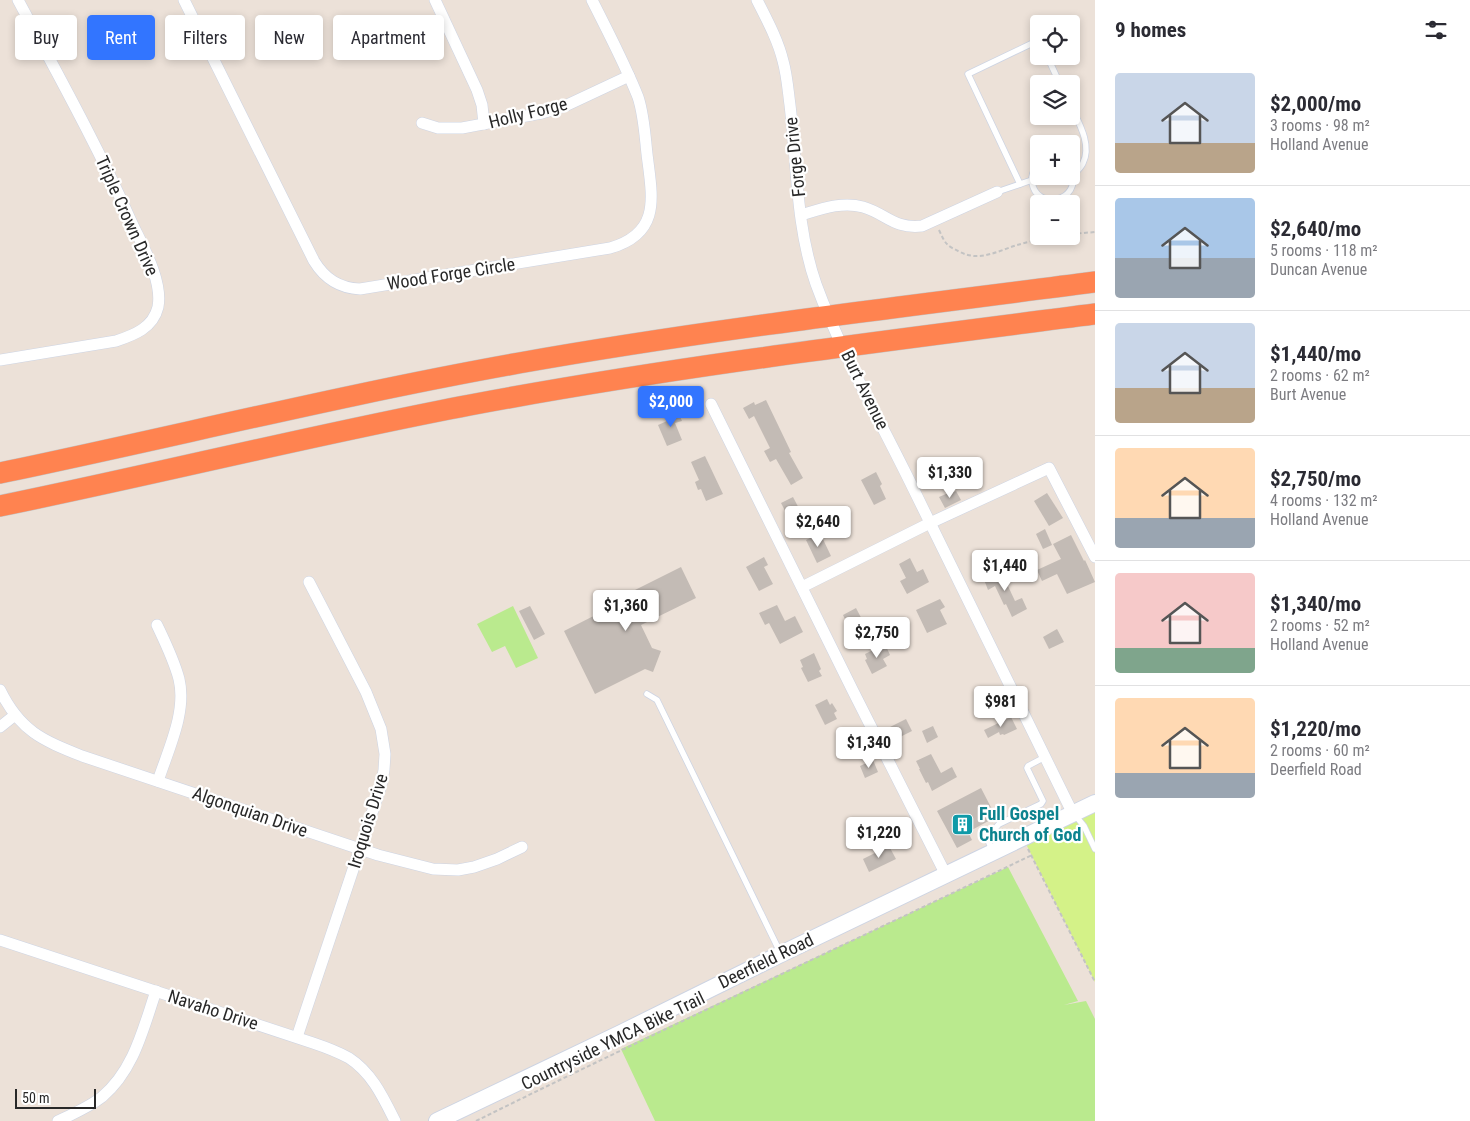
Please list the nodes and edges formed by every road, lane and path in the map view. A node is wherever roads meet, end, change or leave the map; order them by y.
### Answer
1 (18, 0) edge
2 (184, 0) edge
3 (435, 0) edge
4 (592, 0) edge
5 (757, 0) edge
6 (1030, 44) edge
7 (629, 76) junction
8 (422, 123) dead end
9 (484, 124) junction
10 (1080, 124) edge
11 (1080, 167) edge
12 (1030, 181) edge
13 (1020, 184) junction
14 (1033, 185) edge
15 (1072, 185) edge
16 (997, 192) joint
17 (801, 215) junction
18 (935, 221) junction
19 (1095, 232) edge
20 (1080, 233) edge
21 (1030, 242) edge
22 (1095, 282) edge
23 (1095, 314) edge
24 (829, 316) junction
25 (843, 346) junction
26 (0, 360) edge
27 (711, 404) dead end
28 (0, 473) edge
29 (0, 506) edge
30 (930, 522) junction
31 (1095, 557) edge
32 (310, 582) dead end
33 (802, 587) junction
34 (157, 624) dead end
35 (0, 690) edge
36 (647, 694) dead end
37 (15, 715) junction
38 (0, 727) edge
39 (1046, 757) junction
40 (158, 781) junction
41 (1095, 803) edge
42 (1073, 814) junction
43 (1026, 844) dead end
44 (522, 847) dead end
45 (360, 849) junction
46 (1095, 849) edge
47 (993, 852) junction
48 (1032, 855) junction
49 (946, 875) junction
50 (0, 940) edge
51 (781, 954) junction
52 (1095, 982) edge
53 (156, 991) junction
54 (297, 1037) junction
55 (58, 1121) edge
56 (395, 1121) edge
57 (437, 1121) edge
58 (476, 1121) edge

1 - 26 street, Triple Crown Drive
2 - 7 street, Wood Forge Circle
3 - 9 street
4 - 7 street, Wood Forge Circle
5 - 17 street, Forge Drive
6 - 13 lane
7 - 9 street, Holly Forge
8 - 9 street, Holly Forge
10 - 11 lane
12 - 13 lane
13 - 16 lane
14 - 15 lane
16 - 18 street
17 - 18 street
17 - 24 street, Forge Drive
18 - 21 path
19 - 20 path
22 - 24 highway
23 - 25 highway
24 - 25 street, Burt Avenue
24 - 28 highway
25 - 29 highway
25 - 30 street, Burt Avenue
27 - 33 street
30 - 31 street
30 - 33 street
30 - 39 street, Burt Avenue
32 - 45 street, Iroquois Drive
33 - 49 street
34 - 40 street
35 - 37 street, Algonquian Drive
36 - 51 lane
37 - 38 street
37 - 40 street, Algonquian Drive
39 - 42 street, Burt Avenue
39 - 47 lane
40 - 45 street, Algonquian Drive
41 - 42 street, Deerfield Road
42 - 46 lane
42 - 47 street, Deerfield Road
43 - 48 path
44 - 45 street, Algonquian Drive
45 - 54 street, Iroquois Drive
47 - 49 street, Deerfield Road
48 - 52 path
48 - 58 path, Countryside YMCA Bike Trail
49 - 51 street, Deerfield Road
50 - 53 street, Navaho Drive
51 - 57 street, Deerfield Road
53 - 54 street, Navaho Drive
53 - 55 street
54 - 56 street, Navaho Drive

